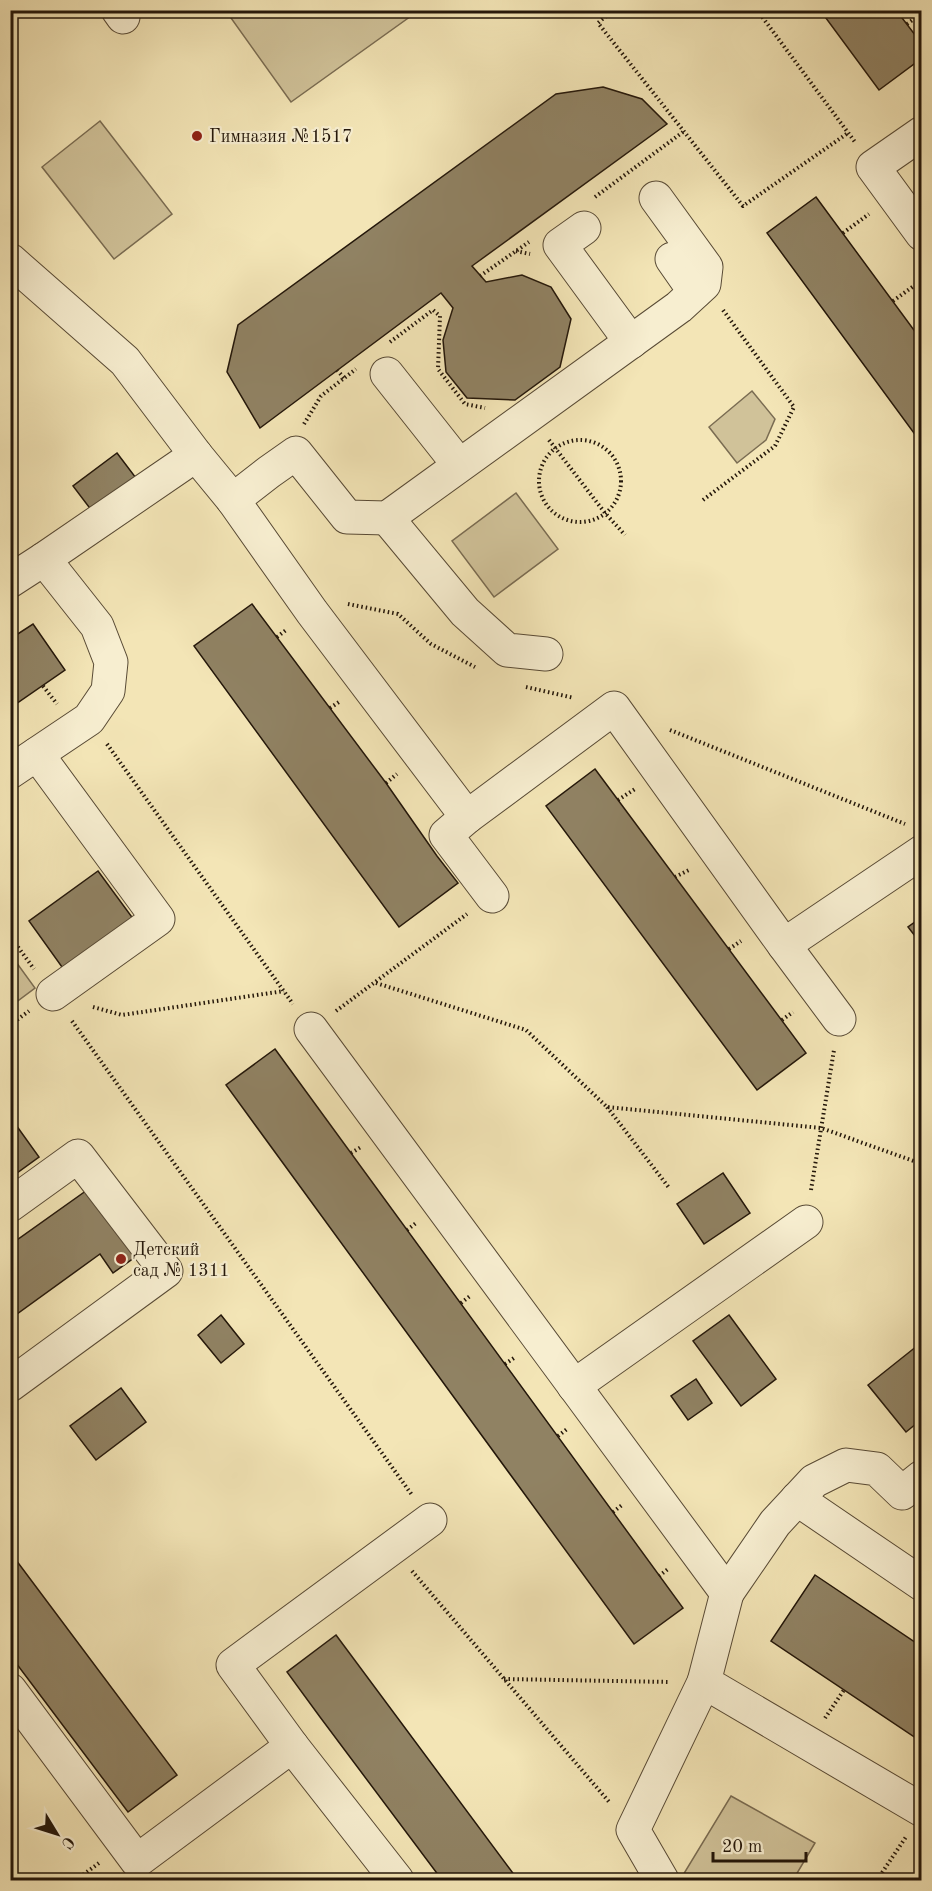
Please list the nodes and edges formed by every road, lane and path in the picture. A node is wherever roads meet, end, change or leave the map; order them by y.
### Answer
1 (613, 10) edge
2 (757, 10) edge
3 (921, 13) edge
4 (907, 24) dead end
5 (921, 132) edge
6 (848, 133) junction
7 (873, 167) junction
8 (656, 198) dead end
9 (584, 228) dead end
10 (921, 234) edge
11 (516, 251) dead end
12 (535, 256) dead end
13 (672, 259) dead end
14 (10, 260) edge
15 (921, 280) edge
16 (700, 288) junction
17 (892, 301) dead end
18 (631, 342) junction
19 (380, 360) junction
20 (337, 370) dead end
21 (344, 378) junction
22 (496, 410) dead end
23 (530, 414) junction
24 (299, 432) dead end
25 (556, 448) junction
26 (196, 454) junction
27 (459, 465) junction
28 (233, 500) junction
29 (703, 500) dead end
30 (390, 506) junction
31 (605, 513) junction
32 (625, 535) dead end
33 (44, 559) junction
34 (10, 581) edge
35 (300, 594) junction
36 (546, 654) dead end
37 (481, 670) dead end
38 (523, 686) dead end
39 (614, 708) junction
40 (89, 719) junction
41 (669, 730) dead end
42 (37, 754) junction
43 (10, 772) edge
44 (467, 817) junction
45 (916, 839) edge
46 (492, 896) joint
47 (10, 936) edge
48 (784, 945) junction
49 (375, 982) junction
50 (284, 991) junction
51 (53, 994) junction
52 (839, 1020) joint
53 (311, 1029) junction
54 (607, 1107) junction
55 (821, 1128) junction
56 (921, 1164) edge
57 (670, 1189) dead end
58 (10, 1205) edge
59 (806, 1222) joint
60 (10, 1385) edge
61 (574, 1386) junction
62 (921, 1477) edge
63 (797, 1500) junction
64 (430, 1520) joint
65 (393, 1548) junction
66 (921, 1584) edge
67 (726, 1593) junction
68 (504, 1679) junction
69 (704, 1682) junction
70 (10, 1690) edge
71 (292, 1746) junction
72 (915, 1821) edge
73 (633, 1830) junction
74 (397, 1881) edge
75 (662, 1881) edge
76 (878, 1881) edge

1 - 6 path
2 - 6 path
3 - 4 path
5 - 7 lane
6 - 7 path
7 - 10 lane
8 - 16 lane
9 - 18 lane
11 - 12 path
13 - 16 lane
14 - 26 lane
15 - 17 path
16 - 18 lane
16 - 29 path
18 - 23 lane
19 - 21 path
19 - 22 path
19 - 27 lane
20 - 21 path
21 - 24 path
23 - 25 path
23 - 27 lane
25 - 31 path
25 - 31 path
25 - 31 path
26 - 28 lane
26 - 33 lane
27 - 30 lane
28 - 30 lane
28 - 35 lane
30 - 36 lane
31 - 32 path
33 - 34 lane
33 - 40 lane
35 - 37 path
35 - 44 lane
38 - 39 path
39 - 44 lane
39 - 48 lane
40 - 42 lane
40 - 50 path
41 - 45 path
42 - 43 lane
42 - 51 lane
44 - 46 lane
45 - 48 lane
46 - 49 path
47 - 51 path
48 - 52 lane
49 - 53 path
49 - 54 path
50 - 51 path
50 - 53 path
51 - 64 path
52 - 55 path
53 - 61 lane
54 - 55 path
54 - 57 path
55 - 56 path
55 - 59 path
58 - 60 lane
59 - 61 lane
61 - 67 lane
62 - 63 lane
63 - 66 lane
63 - 67 lane
64 - 65 lane
65 - 68 path
65 - 71 lane
67 - 69 lane
68 - 69 path
68 - 73 path
69 - 72 lane
69 - 73 lane
70 - 71 lane
71 - 74 lane
72 - 76 path
73 - 75 lane

